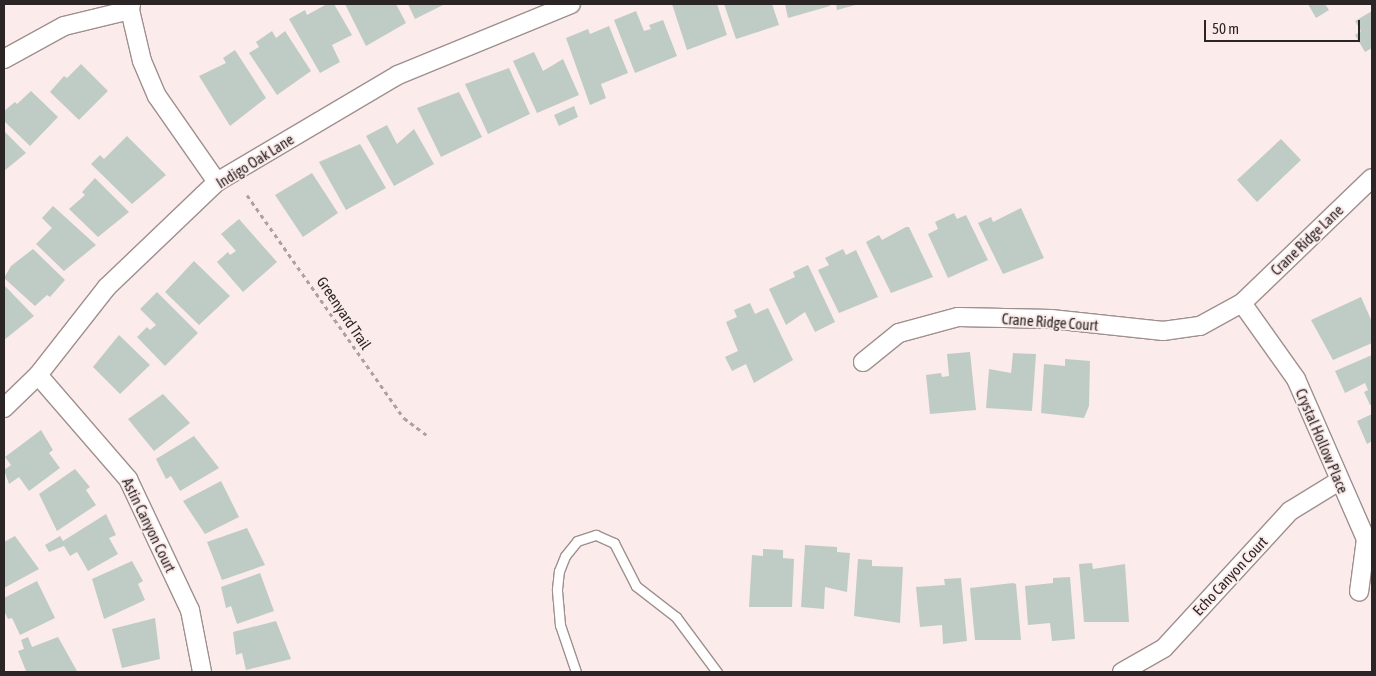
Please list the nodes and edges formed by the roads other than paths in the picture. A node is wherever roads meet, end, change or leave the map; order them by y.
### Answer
1 (572, 4) edge
2 (130, 7) edge
3 (4, 59) edge
4 (1372, 178) edge
5 (217, 182) junction
6 (1242, 303) junction
7 (863, 362) dead end
8 (38, 375) junction
9 (4, 408) edge
10 (1339, 481) junction
11 (1359, 592) dead end
12 (202, 672) edge
13 (576, 672) edge
14 (717, 672) edge
15 (1122, 672) edge

1 - 5 street, Indigo Oak Lane
2 - 3 street
2 - 5 street
4 - 6 street, Crane Ridge Lane
5 - 8 street, Indigo Oak Lane
6 - 7 street, Crane Ridge Court
6 - 10 street, Crystal Hollow Place
8 - 9 street, Indigo Oak Lane
8 - 12 street, Astin Canyon Court
10 - 11 street, Crystal Hollow Place
10 - 15 street, Echo Canyon Court
13 - 14 lane

